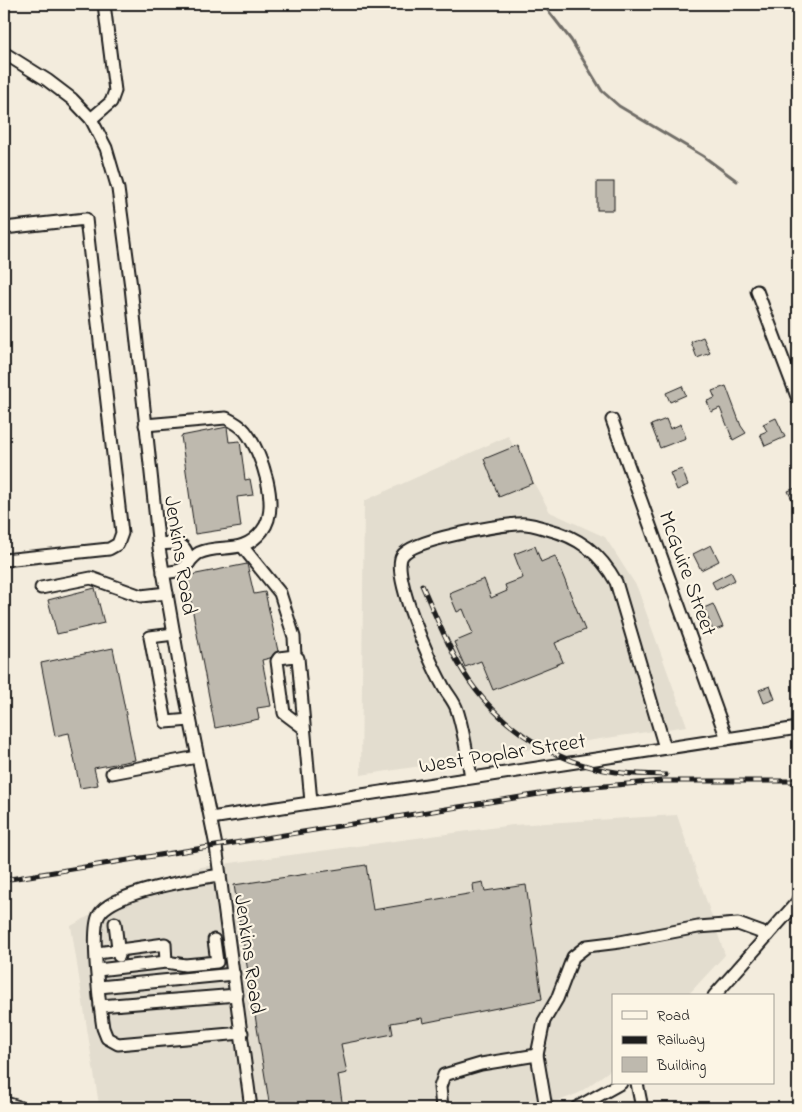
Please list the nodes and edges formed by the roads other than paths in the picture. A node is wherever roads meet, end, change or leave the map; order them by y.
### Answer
1 (104, 4) edge
2 (4, 53) edge
3 (91, 119) junction
4 (4, 228) edge
5 (757, 291) dead end
6 (798, 399) edge
7 (612, 420) dead end
8 (145, 425) junction
9 (159, 544) junction
10 (242, 546) junction
11 (4, 560) edge
12 (189, 563) junction
13 (164, 573) junction
14 (41, 588) dead end
15 (167, 593) junction
16 (174, 634) junction
17 (295, 656) junction
18 (190, 720) junction
19 (304, 728) junction
20 (798, 728) edge
21 (727, 739) junction
22 (666, 748) junction
23 (197, 757) junction
24 (112, 773) dead end
25 (471, 777) junction
26 (311, 802) junction
27 (211, 818) junction
28 (220, 875) junction
29 (798, 901) edge
30 (115, 923) dead end
31 (768, 934) junction
32 (214, 940) dead end
33 (119, 950) junction
34 (96, 953) junction
35 (166, 962) junction
36 (121, 967) junction
37 (98, 970) junction
38 (234, 974) junction
39 (99, 987) junction
40 (716, 994) edge
41 (237, 995) junction
42 (100, 1006) junction
43 (242, 1033) junction
44 (537, 1055) junction
45 (620, 1084) edge
46 (638, 1084) edge
47 (4, 1104) edge
48 (17, 1108) edge
49 (251, 1108) edge
50 (442, 1108) edge
51 (546, 1108) edge
52 (576, 1108) edge
53 (642, 1108) edge

1 - 3 street
2 - 3 street, Jenkins Road
3 - 8 street, Jenkins Road
4 - 11 street
5 - 6 street
7 - 21 street, McGuire Street
8 - 9 street, Jenkins Road
8 - 10 street
9 - 12 street
9 - 13 street, Jenkins Road
10 - 12 street
10 - 17 street
12 - 13 street
13 - 15 street, Jenkins Road
14 - 15 street
15 - 16 street, Jenkins Road
16 - 18 street, Jenkins Road
16 - 18 street
17 - 19 street
17 - 19 street
18 - 23 street, Jenkins Road
19 - 26 street
20 - 21 street, West Poplar Street
21 - 22 street, West Poplar Street
22 - 25 street, West Poplar Street
22 - 25 street
23 - 24 street
23 - 27 street, Jenkins Road
25 - 26 street, West Poplar Street
26 - 27 street, West Poplar Street
27 - 28 street, Jenkins Road
28 - 34 street
28 - 38 street, Jenkins Road
29 - 31 street
30 - 33 street
31 - 40 street
31 - 44 street
32 - 35 street
33 - 34 street
33 - 35 street
33 - 36 street
34 - 37 street
35 - 36 street
36 - 37 street
37 - 39 street
38 - 39 street
38 - 41 street, Jenkins Road
39 - 42 street
41 - 42 street
41 - 43 street, Jenkins Road
42 - 43 street
43 - 49 street, Jenkins Road
44 - 50 street
44 - 51 street
45 - 52 street
46 - 53 street
47 - 48 main road

